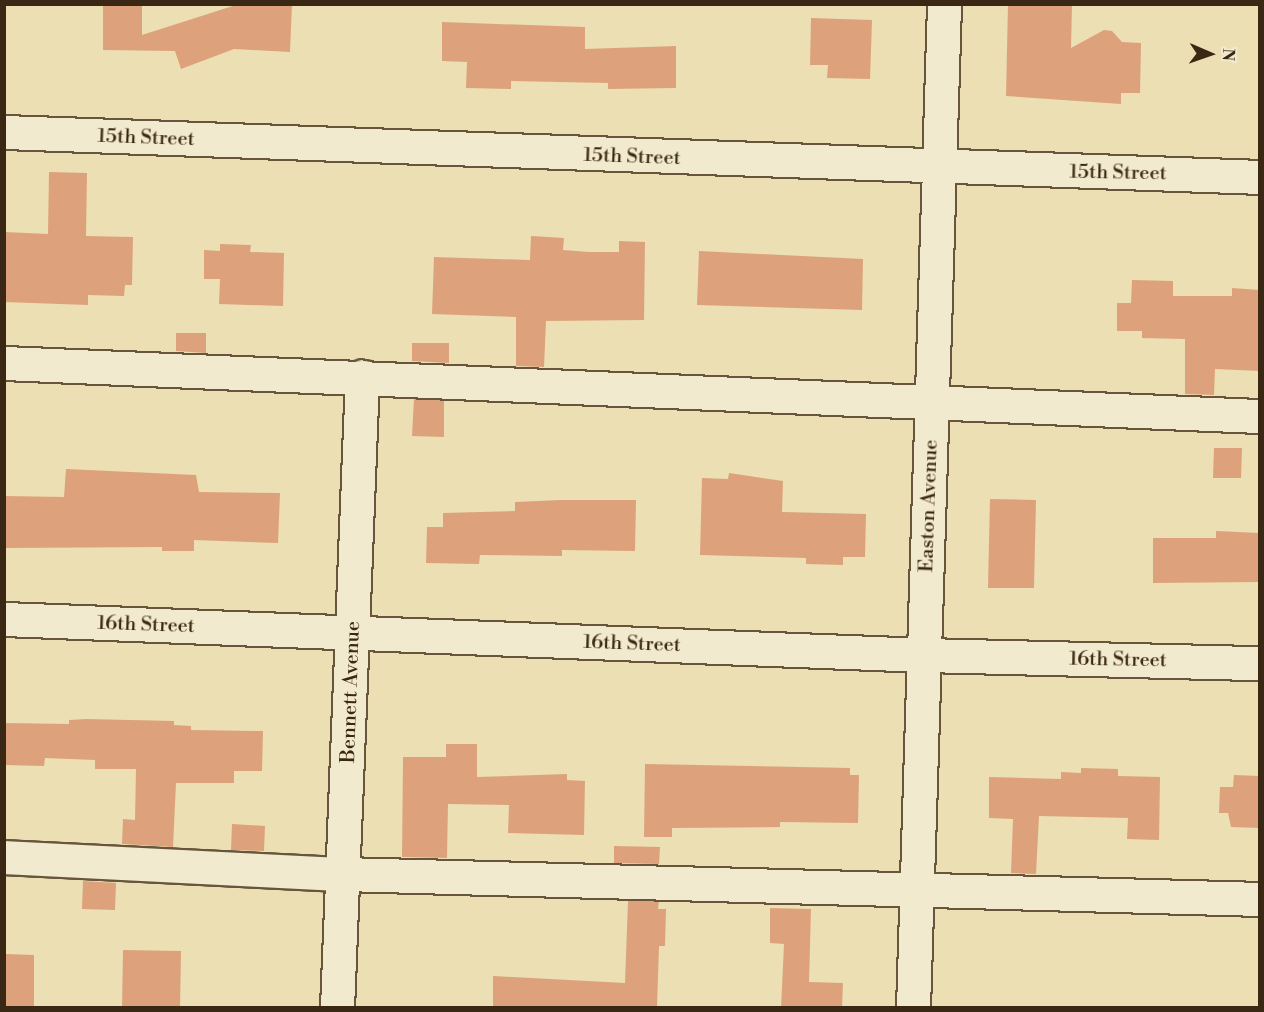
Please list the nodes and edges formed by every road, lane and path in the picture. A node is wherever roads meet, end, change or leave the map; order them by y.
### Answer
1 (944, 4) edge
2 (4, 132) edge
3 (939, 168) junction
4 (1260, 177) edge
5 (4, 363) edge
6 (362, 376) junction
7 (932, 404) junction
8 (1260, 416) edge
9 (4, 620) edge
10 (353, 632) junction
11 (924, 655) junction
12 (1260, 663) edge
13 (4, 857) edge
14 (343, 874) junction
15 (917, 888) junction
16 (1260, 899) edge
17 (337, 1008) edge
18 (913, 1008) edge

1 - 3 street, Easton Avenue
2 - 3 street, 15th Street
3 - 4 street, 15th Street
3 - 7 street, Easton Avenue
5 - 6 street
6 - 7 street
6 - 10 street, Bennett Avenue
7 - 8 street
7 - 11 street, Easton Avenue
9 - 10 street, 16th Street
10 - 11 street, 16th Street
10 - 14 street, Bennett Avenue
11 - 12 street, 16th Street
11 - 15 street, Easton Avenue
13 - 14 street
14 - 15 street
14 - 17 street, Bennett Avenue
15 - 16 street
15 - 18 street, Easton Avenue

